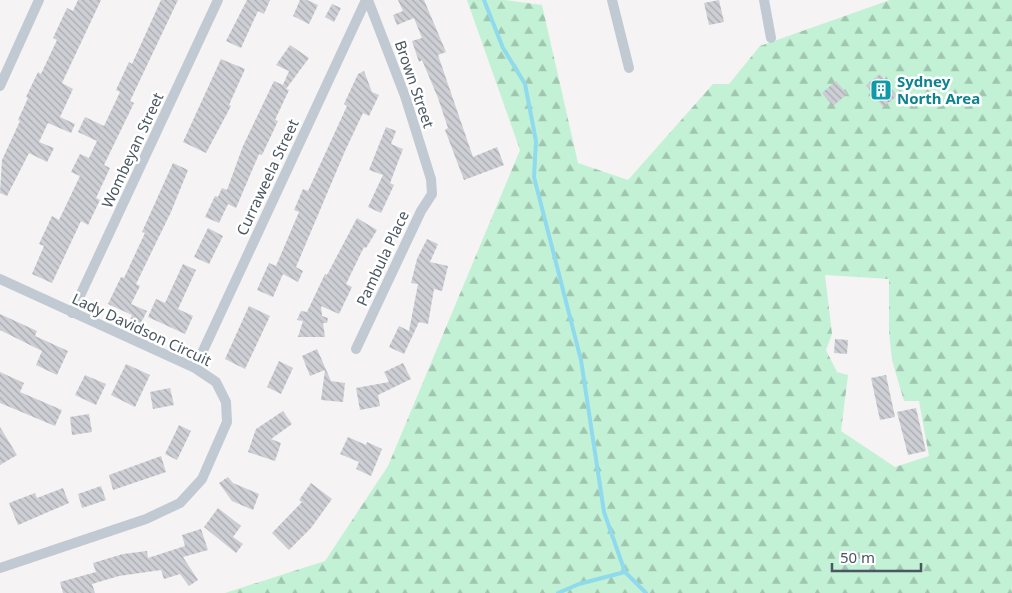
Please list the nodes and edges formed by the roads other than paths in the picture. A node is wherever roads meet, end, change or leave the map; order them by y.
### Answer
1 (39, 0) edge
2 (218, 0) edge
3 (367, 0) edge
4 (612, 0) edge
5 (764, 0) edge
6 (771, 38) dead end
7 (629, 68) dead end
8 (0, 86) edge
9 (431, 179) joint
10 (0, 279) edge
11 (72, 313) junction
12 (356, 349) dead end
13 (195, 368) junction
14 (0, 568) edge

1 - 8 street
2 - 11 street, Wombeyan Street
3 - 9 street, Brown Street
3 - 13 street, Curraweela Street
4 - 7 street
5 - 6 street
9 - 12 street, Pambula Place
10 - 11 street, Lady Davidson Circuit
11 - 13 street, Lady Davidson Circuit
13 - 14 street, Lady Davidson Circuit

